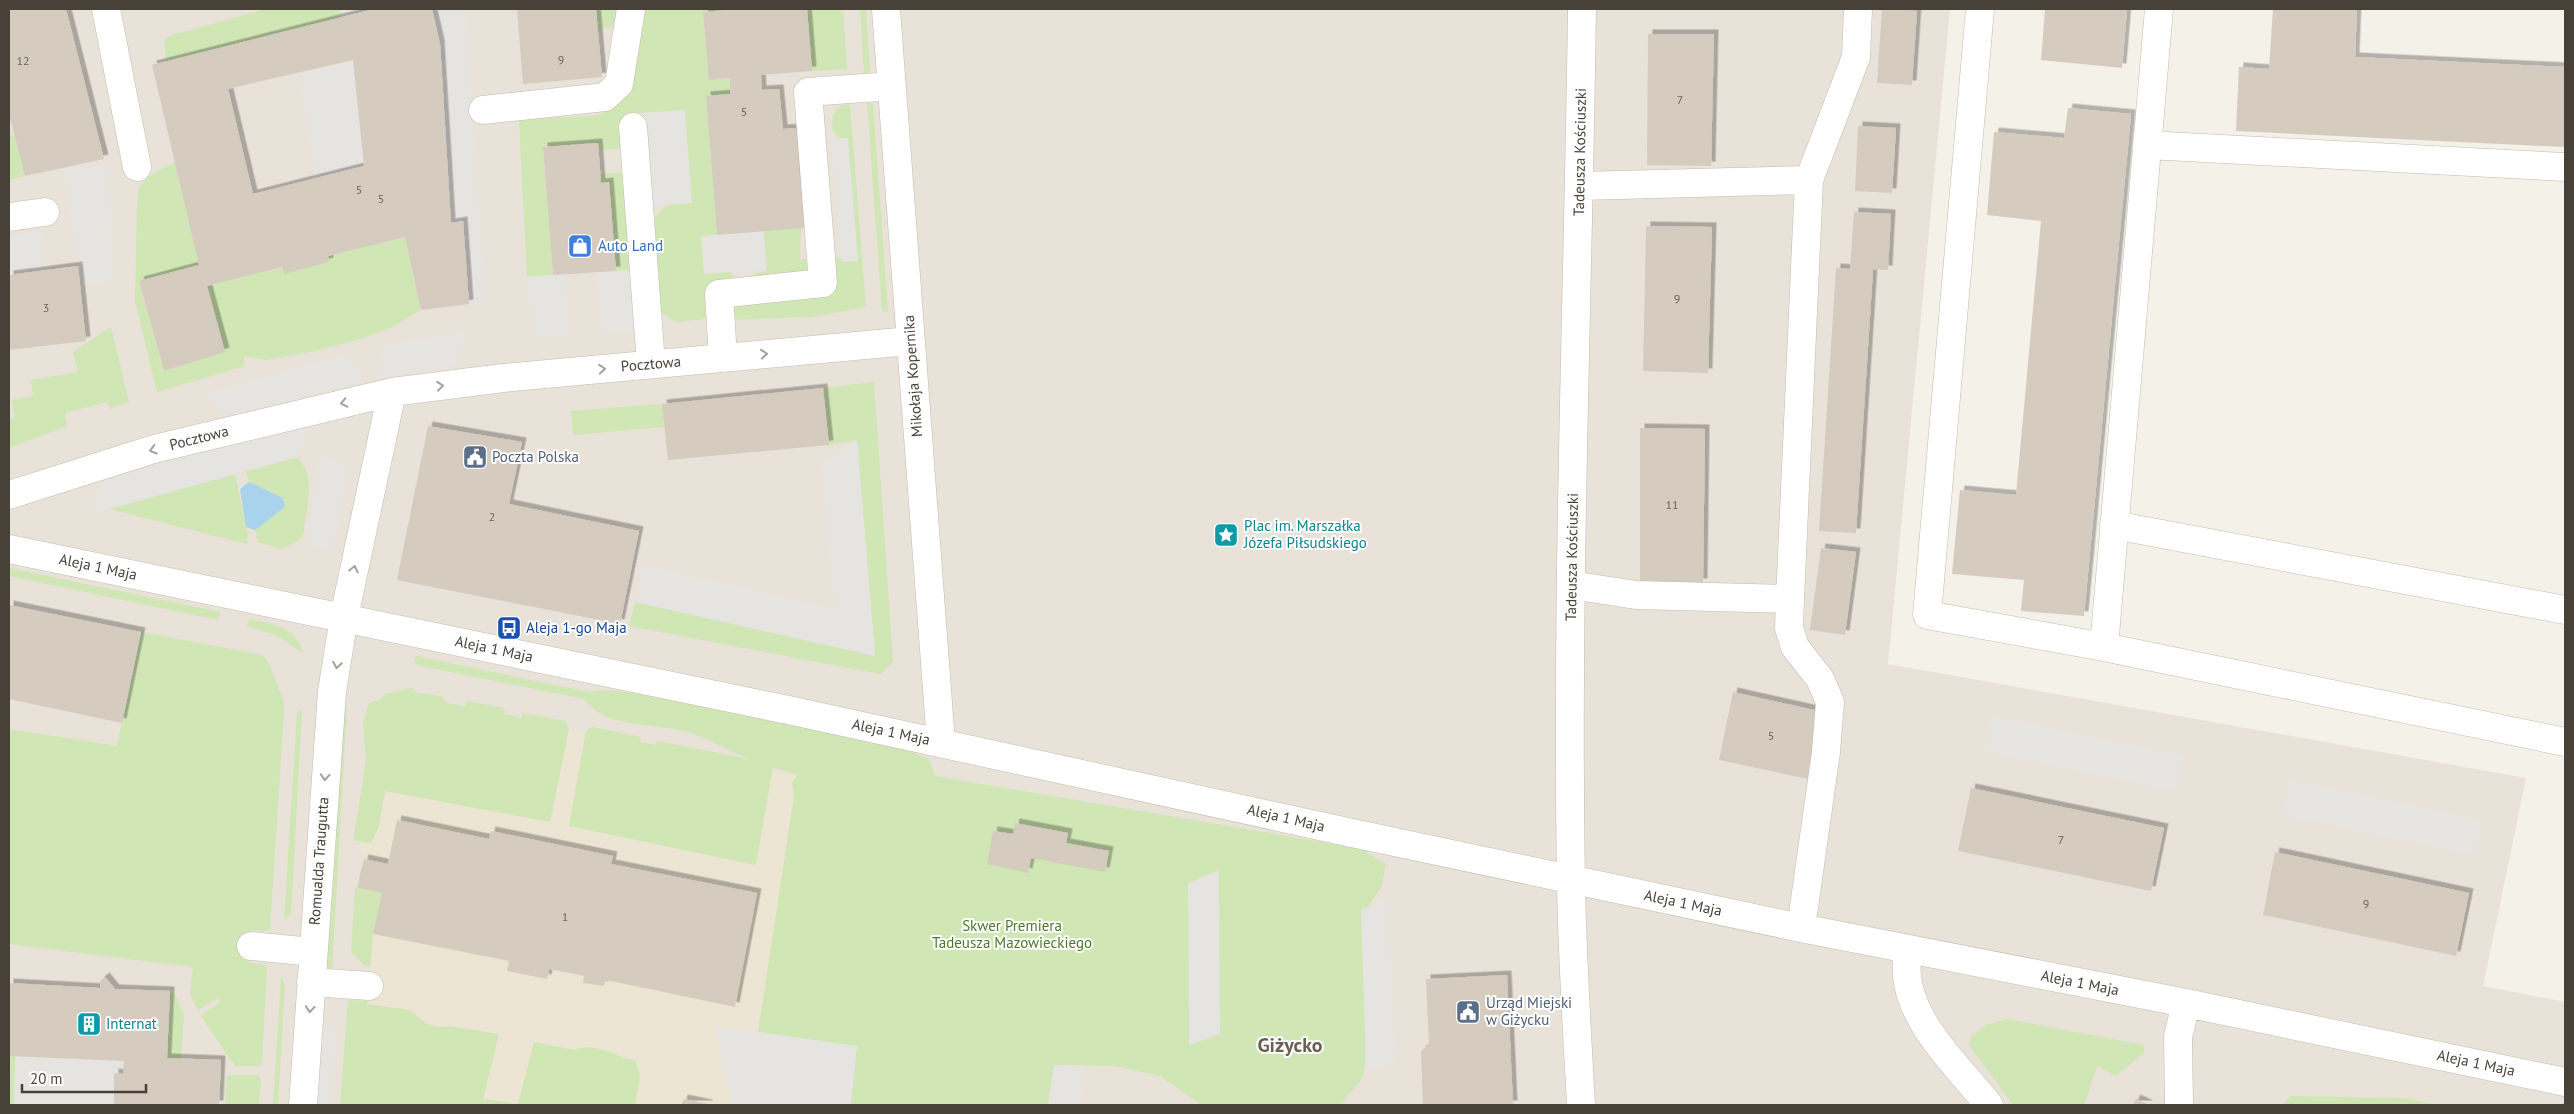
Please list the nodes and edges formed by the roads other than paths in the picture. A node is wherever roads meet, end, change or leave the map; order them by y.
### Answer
1 (106, 9) edge
2 (631, 9) edge
3 (886, 9) edge
4 (1582, 9) edge
5 (1858, 9) edge
6 (1980, 9) edge
7 (2159, 9) edge
8 (892, 86) junction
9 (483, 110) dead end
10 (633, 127) dead end
11 (2147, 145) junction
12 (137, 167) dead end
13 (2565, 167) edge
14 (1808, 180) junction
15 (1580, 186) junction
16 (45, 212) dead end
17 (9, 217) edge
18 (910, 341) junction
19 (723, 358) junction
20 (651, 364) junction
21 (392, 392) junction
22 (9, 495) edge
23 (2114, 525) junction
24 (9, 549) edge
25 (1571, 585) junction
26 (1790, 599) junction
27 (2565, 610) edge
28 (344, 617) junction
29 (2104, 647) junction
30 (940, 742) junction
31 (2565, 742) edge
32 (1571, 879) junction
33 (1801, 928) junction
34 (250, 946) dead end
35 (1908, 949) junction
36 (313, 952) junction
37 (312, 982) junction
38 (369, 986) dead end
39 (2186, 1003) junction
40 (2565, 1082) edge
41 (303, 1105) edge
42 (1581, 1105) edge
43 (1989, 1105) edge
44 (2179, 1105) edge

1 - 12 street
2 - 9 street
3 - 8 street, Mikołaja Kopernika
4 - 15 street, Tadeusza Kościuszki
5 - 14 street
6 - 29 street
7 - 11 street
8 - 18 street, Mikołaja Kopernika
8 - 19 street
10 - 20 street
11 - 13 street
11 - 23 street
14 - 15 street
14 - 26 street
15 - 25 street, Tadeusza Kościuszki
16 - 17 street
19 -> 18 street, Pocztowa
18 - 30 street, Mikołaja Kopernika
19 - 20 street, Pocztowa
21 -> 20 street, Pocztowa
21 -> 22 street, Pocztowa
28 -> 21 street
23 - 27 street
23 - 29 street
24 - 28 street, Aleja 1 Maja
25 - 26 street
25 - 32 street, Tadeusza Kościuszki
26 - 33 street
28 - 30 street, Aleja 1 Maja
28 -> 36 street, Romualda Traugutta
29 - 31 street
30 - 32 street, Aleja 1 Maja
32 - 33 street, Aleja 1 Maja
32 - 42 street, Tadeusza Kościuszki
33 - 35 street, Aleja 1 Maja
34 - 36 street
35 - 39 street, Aleja 1 Maja
35 - 43 street
36 - 37 street, Romualda Traugutta
37 - 38 street
37 -> 41 street, Romualda Traugutta
39 - 40 street, Aleja 1 Maja
39 - 44 street

